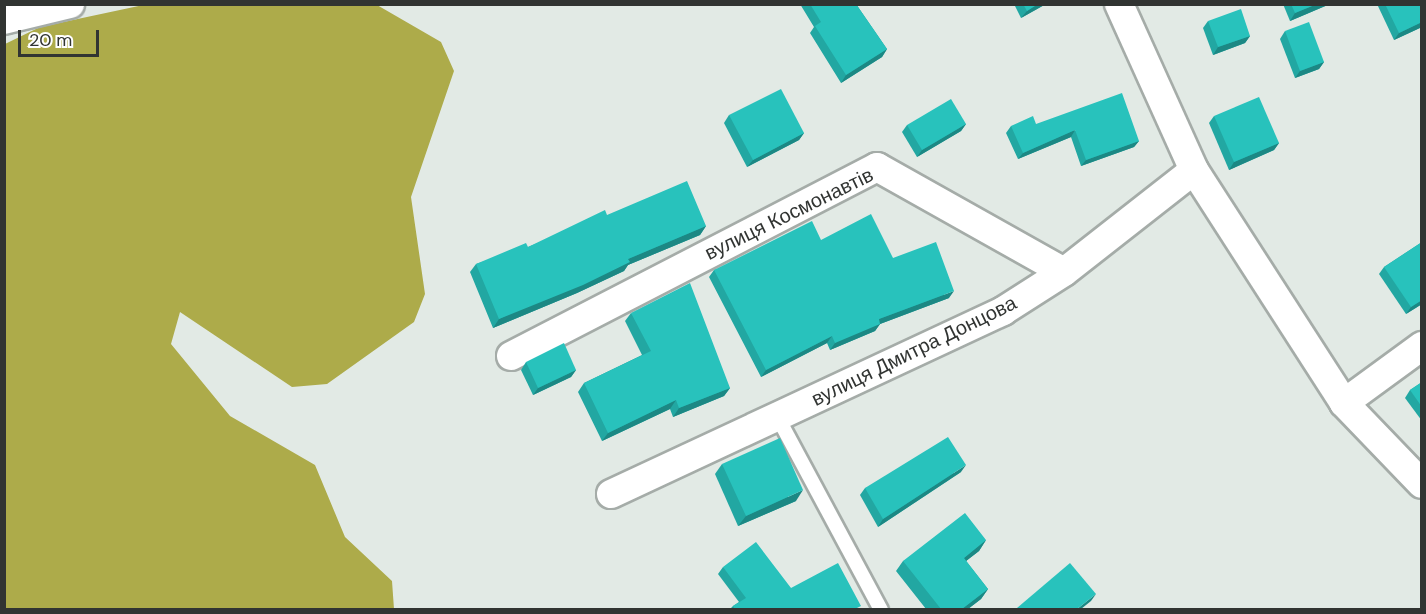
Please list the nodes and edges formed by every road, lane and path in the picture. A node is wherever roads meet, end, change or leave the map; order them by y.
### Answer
1 (70, 4) edge
2 (1119, 4) edge
3 (4, 20) edge
4 (1194, 170) junction
5 (1064, 272) junction
6 (1422, 346) edge
7 (511, 356) dead end
8 (1344, 403) junction
9 (777, 416) junction
10 (1422, 484) edge
11 (611, 494) dead end
12 (880, 609) edge

1 - 3 street
2 - 4 street
4 - 5 street, вулиця Дмитра Донцова
4 - 8 street
5 - 7 street, вулиця Космонавтів
5 - 9 street, вулиця Дмитра Донцова
6 - 8 street
8 - 10 street
9 - 11 street, вулиця Дмитра Донцова
9 - 12 lane

